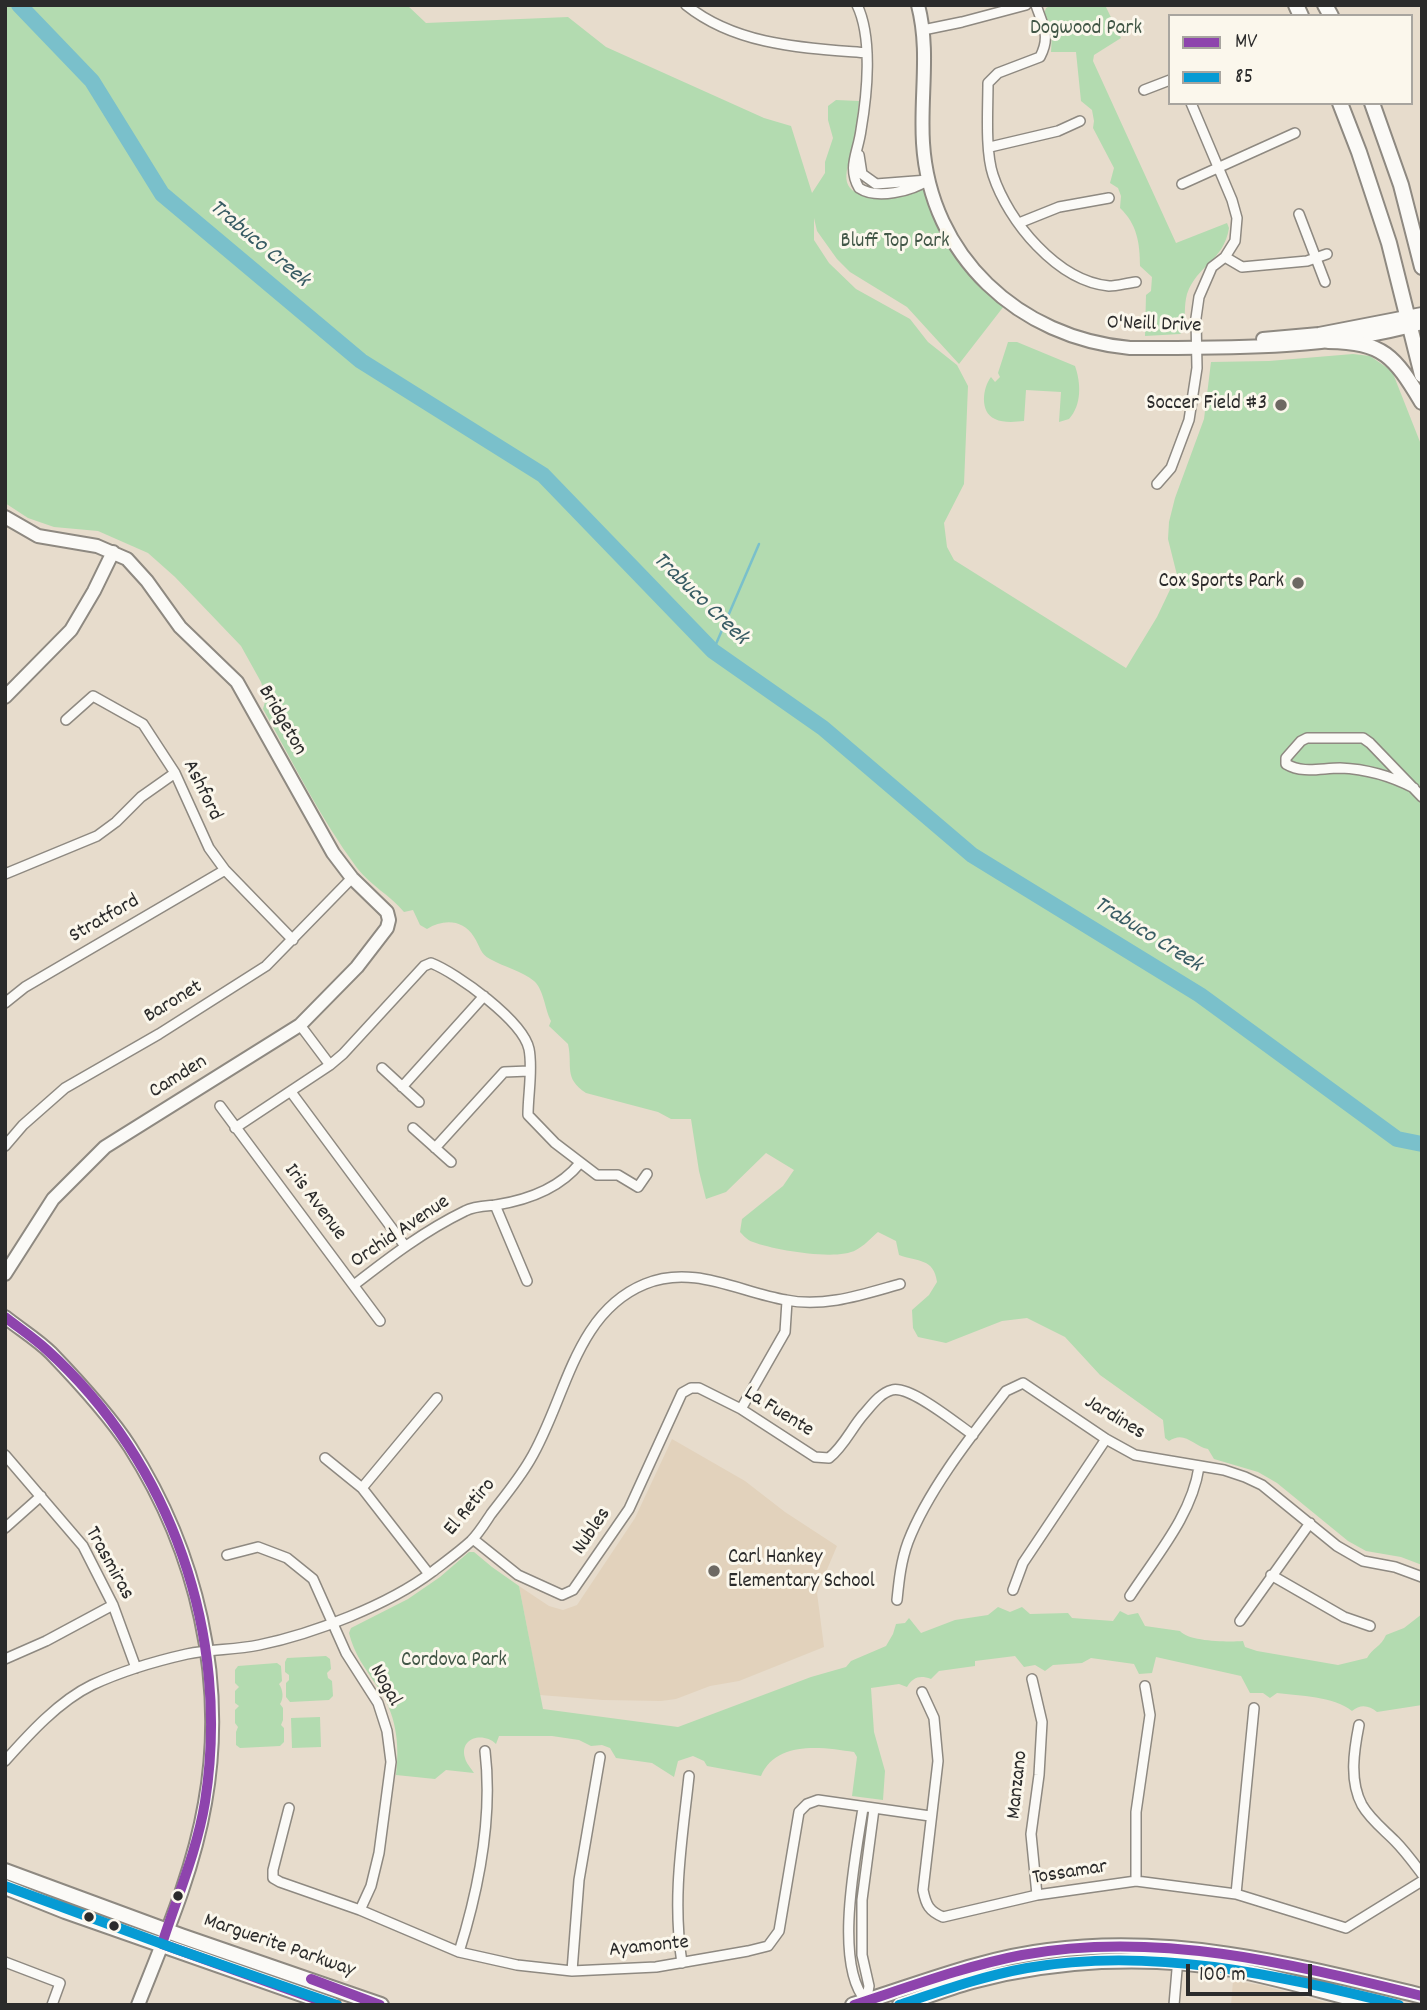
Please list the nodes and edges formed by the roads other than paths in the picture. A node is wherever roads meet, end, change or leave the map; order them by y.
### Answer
1 (686, 5) edge
2 (857, 5) edge
3 (918, 5) edge
4 (924, 5) edge
5 (1026, 5) edge
6 (1035, 5) edge
7 (926, 28) junction
8 (867, 53) junction
9 (1168, 81) edge
10 (1143, 90) dead end
11 (1192, 105) edge
12 (1341, 105) edge
13 (1373, 105) edge
14 (1080, 121) dead end
15 (1295, 133) dead end
16 (990, 148) junction
17 (1219, 169) junction
18 (932, 179) junction
19 (1182, 184) dead end
20 (1109, 198) dead end
21 (1299, 214) dead end
22 (1018, 223) junction
23 (1327, 254) dead end
24 (1225, 257) junction
25 (1317, 258) junction
26 (1422, 268) edge
27 (1136, 282) dead end
28 (1325, 282) dead end
29 (1422, 314) edge
30 (1412, 323) edge
31 (1328, 341) junction
32 (1196, 344) junction
33 (1422, 375) edge
34 (1422, 402) edge
35 (1157, 484) dead end
36 (5, 517) edge
37 (113, 552) junction
38 (5, 697) edge
39 (66, 720) dead end
40 (176, 773) junction
41 (1414, 788) junction
42 (1422, 797) edge
43 (225, 870) junction
44 (5, 874) edge
45 (352, 878) junction
46 (387, 928) joint
47 (293, 940) junction
48 (484, 996) junction
49 (5, 1003) edge
50 (300, 1025) junction
51 (330, 1065) junction
52 (382, 1068) dead end
53 (529, 1071) junction
54 (402, 1087) junction
55 (291, 1092) junction
56 (419, 1102) dead end
57 (220, 1106) dead end
58 (235, 1128) junction
59 (413, 1128) dead end
60 (5, 1146) edge
61 (435, 1148) junction
62 (451, 1162) dead end
63 (580, 1163) junction
64 (647, 1174) dead end
65 (495, 1205) junction
66 (405, 1246) junction
67 (5, 1274) edge
68 (527, 1281) dead end
69 (900, 1284) dead end
70 (354, 1285) junction
71 (787, 1301) junction
72 (5, 1317) edge
73 (380, 1321) dead end
74 (691, 1388) joint
75 (437, 1398) dead end
76 (741, 1409) junction
77 (973, 1435) junction
78 (1106, 1438) junction
79 (5, 1455) edge
80 (325, 1458) dead end
81 (1199, 1467) junction
82 (362, 1488) junction
83 (41, 1496) junction
84 (1310, 1523) junction
85 (5, 1528) edge
86 (473, 1539) junction
87 (227, 1555) dead end
88 (429, 1574) junction
89 (1271, 1575) junction
90 (1422, 1577) edge
91 (1013, 1590) dead end
92 (1130, 1597) dead end
93 (897, 1600) dead end
94 (113, 1605) junction
95 (1240, 1621) dead end
96 (334, 1624) junction
97 (1370, 1626) dead end
98 (207, 1651) junction
99 (5, 1659) edge
100 (136, 1668) junction
101 (1032, 1679) dead end
102 (1145, 1686) dead end
103 (922, 1692) dead end
104 (1254, 1708) dead end
105 (1359, 1725) dead end
106 (485, 1751) dead end
107 (600, 1757) dead end
108 (5, 1761) edge
109 (689, 1776) dead end
110 (289, 1808) dead end
111 (863, 1808) junction
112 (874, 1809) junction
113 (930, 1816) junction
114 (5, 1871) edge
115 (1422, 1874) edge
116 (1136, 1881) junction
117 (1422, 1881) edge
118 (5, 1887) edge
119 (1236, 1894) junction
120 (1037, 1895) junction
121 (359, 1910) junction
122 (164, 1937) junction
123 (1179, 1947) junction
124 (459, 1952) junction
125 (5, 1962) edge
126 (1178, 1962) junction
127 (682, 1963) junction
128 (572, 1971) junction
129 (1422, 1996) edge
130 (862, 2003) edge
131 (52, 2005) edge
132 (138, 2005) edge
133 (333, 2005) edge
134 (381, 2005) edge
135 (900, 2005) edge
136 (1174, 2005) edge
137 (1378, 2005) edge

1 - 8 street
2 - 8 street
3 - 7 main road, O'Neill Drive
4 - 7 main road, O'Neill Drive
5 - 7 street
6 - 16 street
7 - 18 main road, O'Neill Drive
8 - 18 street
9 - 10 street
11 - 17 street
12 - 30 main road
13 - 26 main road
14 - 16 street
15 - 17 street
16 - 22 street
17 - 19 street
17 - 24 street
18 - 32 main road, O'Neill Drive
20 - 22 street
21 - 25 street
22 - 27 street
23 - 25 street
24 - 25 street
24 - 32 street
25 - 28 street
29 - 30 main road, O'Neill Drive
30 - 31 main road, O'Neill Drive
30 - 32 main road, O'Neill Drive
30 - 33 main road
31 - 32 main road, O'Neill Drive
31 - 34 main road
32 - 35 street
36 - 37 main road
37 - 38 main road
37 - 45 main road, Bridgeton
39 - 40 street, Ashford
40 - 43 street, Ashford
40 - 44 street
41 - 41 street
41 - 42 street
43 - 47 street, Ashford
43 - 49 street, Stratford
45 - 46 main road, Bridgeton
45 - 47 street, Baronet
46 - 50 main road, Camden
47 - 60 street, Baronet
48 - 51 street
48 - 53 street
48 - 54 street
50 - 51 street
50 - 67 main road, Camden
51 - 55 street
52 - 54 street
53 - 61 street
53 - 63 street
54 - 56 street
55 - 58 street
55 - 66 street
57 - 58 street, Iris Avenue
58 - 70 street, Iris Avenue
59 - 61 street
61 - 62 street
63 - 64 street
63 - 65 street, Orchid Avenue
65 - 66 street, Orchid Avenue
65 - 68 street
66 - 70 street, Orchid Avenue
69 - 71 street, El Retiro
70 - 73 street, Iris Avenue
71 - 76 street
71 - 86 street, El Retiro
72 - 98 main road
74 - 76 street, La Fuente
74 - 86 street, Nubles
75 - 82 street
76 - 77 street, La Fuente
77 - 78 street, Jardines
77 - 93 street, Jardines
78 - 81 street, Jardines
78 - 91 street
79 - 83 street, Trasmiras
80 - 82 street
81 - 84 street, Jardines
81 - 92 street
82 - 88 street
83 - 85 street
83 - 94 street, Trasmiras
84 - 89 street
84 - 90 street, Jardines
86 - 88 street, El Retiro
87 - 96 street, Nogal
88 - 96 street, El Retiro
89 - 95 street
89 - 97 street
94 - 99 street
94 - 100 street, Trasmiras
96 - 98 street, El Retiro
96 - 121 street, Nogal
98 - 100 street, El Retiro
98 - 122 main road
100 - 108 street, El Retiro
101 - 120 street, Manzano
102 - 116 street
103 - 113 street, Tossamar
104 - 119 street
105 - 115 street
106 - 124 street
107 - 128 street
109 - 127 street
110 - 121 street, Ayamonte
111 - 112 street, Ayamonte
111 - 127 street, Ayamonte
111 - 130 street
112 - 113 street, Ayamonte
112 - 130 street
113 - 120 street, Tossamar
114 - 122 main road, Marguerite Parkway
116 - 119 street, Tossamar
116 - 120 street, Tossamar
117 - 119 street, Tossamar
118 - 122 main road, Marguerite Parkway
121 - 124 street, Ayamonte
122 - 132 main road
122 - 133 main road, Marguerite Parkway
122 - 134 main road, Marguerite Parkway
123 - 126 street
123 - 129 main road
123 - 130 main road
124 - 128 street, Ayamonte
125 - 131 street
126 - 135 main road
126 - 136 street
126 - 137 main road
127 - 128 street, Ayamonte

